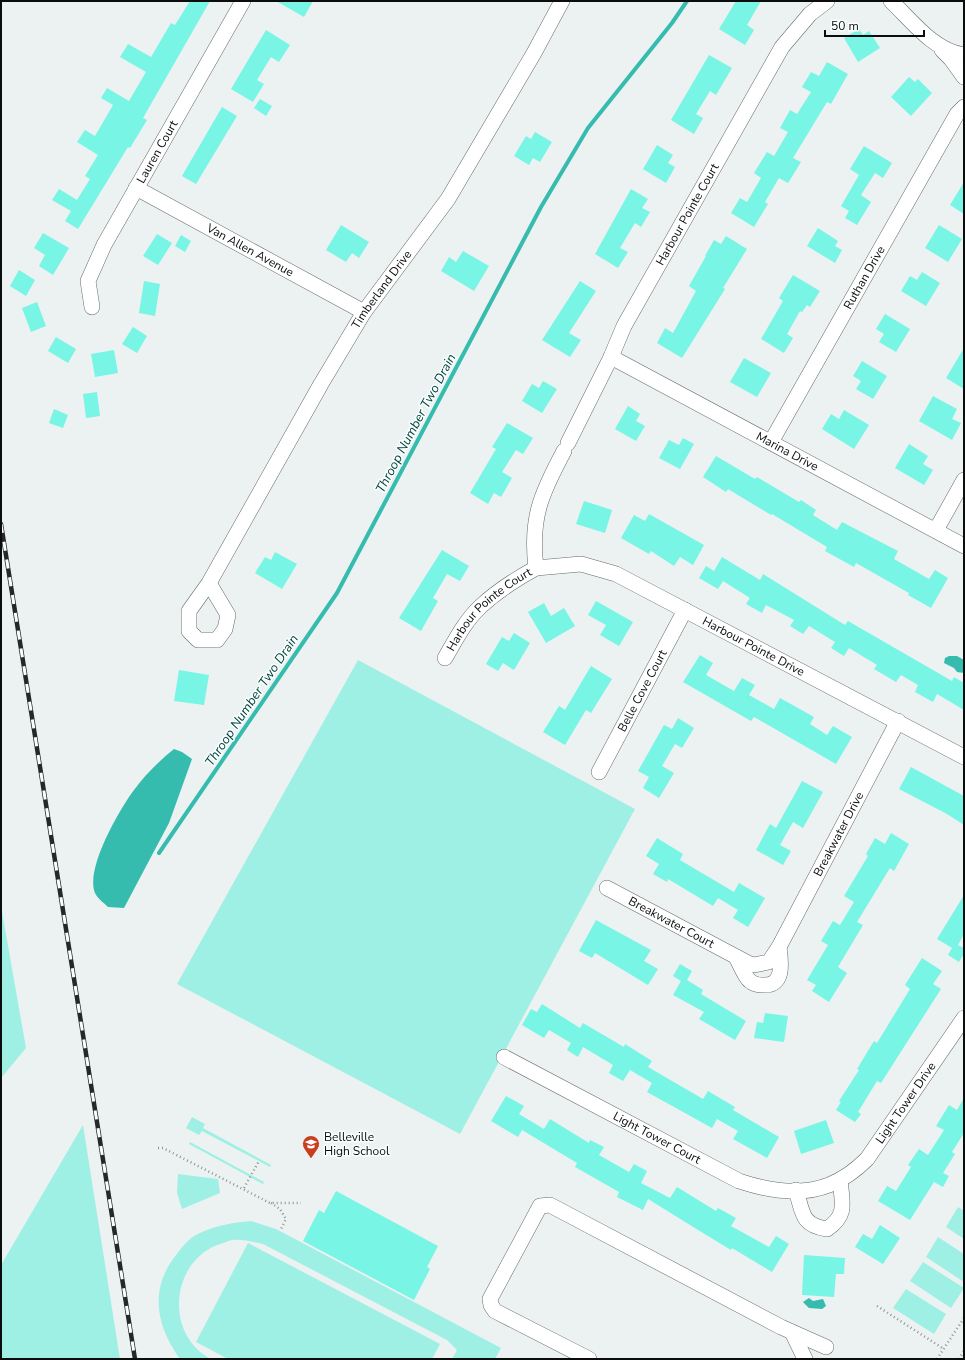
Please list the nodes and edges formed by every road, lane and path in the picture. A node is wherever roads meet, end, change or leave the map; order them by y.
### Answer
1 (243, 1) edge
2 (562, 1) edge
3 (827, 1) edge
4 (891, 1) edge
5 (935, 43) junction
6 (964, 55) edge
7 (964, 77) edge
8 (964, 98) edge
9 (961, 111) edge
10 (136, 188) junction
11 (92, 307) dead end
12 (364, 312) junction
13 (611, 357) junction
14 (771, 442) junction
15 (964, 480) edge
16 (936, 530) junction
17 (964, 546) edge
18 (536, 568) junction
19 (209, 583) dead end
20 (685, 610) junction
21 (445, 658) dead end
22 (898, 721) junction
23 (964, 757) edge
24 (600, 772) dead end
25 (607, 888) dead end
26 (779, 947) junction
27 (736, 957) junction
28 (964, 1018) edge
29 (504, 1057) dead end
30 (158, 1148) dead end
31 (259, 1161) dead end
32 (215, 1174) junction
33 (215, 1179) dead end
34 (840, 1180) junction
35 (244, 1188) junction
36 (819, 1188) joint
37 (796, 1190) junction
38 (300, 1202) dead end
39 (270, 1203) junction
40 (280, 1231) dead end
41 (877, 1306) dead end
42 (964, 1318) edge
43 (792, 1332) junction
44 (826, 1347) dead end
45 (944, 1349) junction
46 (964, 1351) edge
47 (589, 1359) edge
48 (805, 1359) edge
49 (937, 1359) edge
50 (959, 1359) edge

1 - 10 street, Lauren Court
2 - 12 street, Timberland Drive
3 - 13 street, Harbour Pointe Court
4 - 5 street
5 - 6 street
5 - 7 street
8 - 9 street, Ruthan Drive
9 - 14 street, Ruthan Drive
10 - 11 street, Lauren Court
10 - 12 street, Van Allen Avenue
12 - 19 street, Timberland Drive
13 - 14 street, Marina Drive
13 - 18 street, Harbour Pointe Court
14 - 16 street, Marina Drive
15 - 16 street
16 - 17 street, Marina Drive
18 - 20 street, Harbour Pointe Drive
18 - 21 street, Harbour Pointe Court
20 - 22 street, Harbour Pointe Drive
20 - 24 street, Belle Cove Court
22 - 23 street, Harbour Pointe Drive
22 - 26 street, Breakwater Drive
25 - 27 street, Breakwater Court
26 - 27 street, Breakwater Court
26 - 27 street
28 - 34 street, Light Tower Drive
29 - 37 street, Light Tower Court
30 - 32 path
31 - 35 path
32 - 33 path
32 - 35 path
34 - 36 street, Light Tower Drive
34 - 37 street
35 - 39 path
36 - 37 street, Light Tower Court
38 - 39 path
39 - 40 path
41 - 45 path
42 - 45 path
43 - 44 street
43 - 47 street
43 - 48 street
45 - 49 path
46 - 50 path

